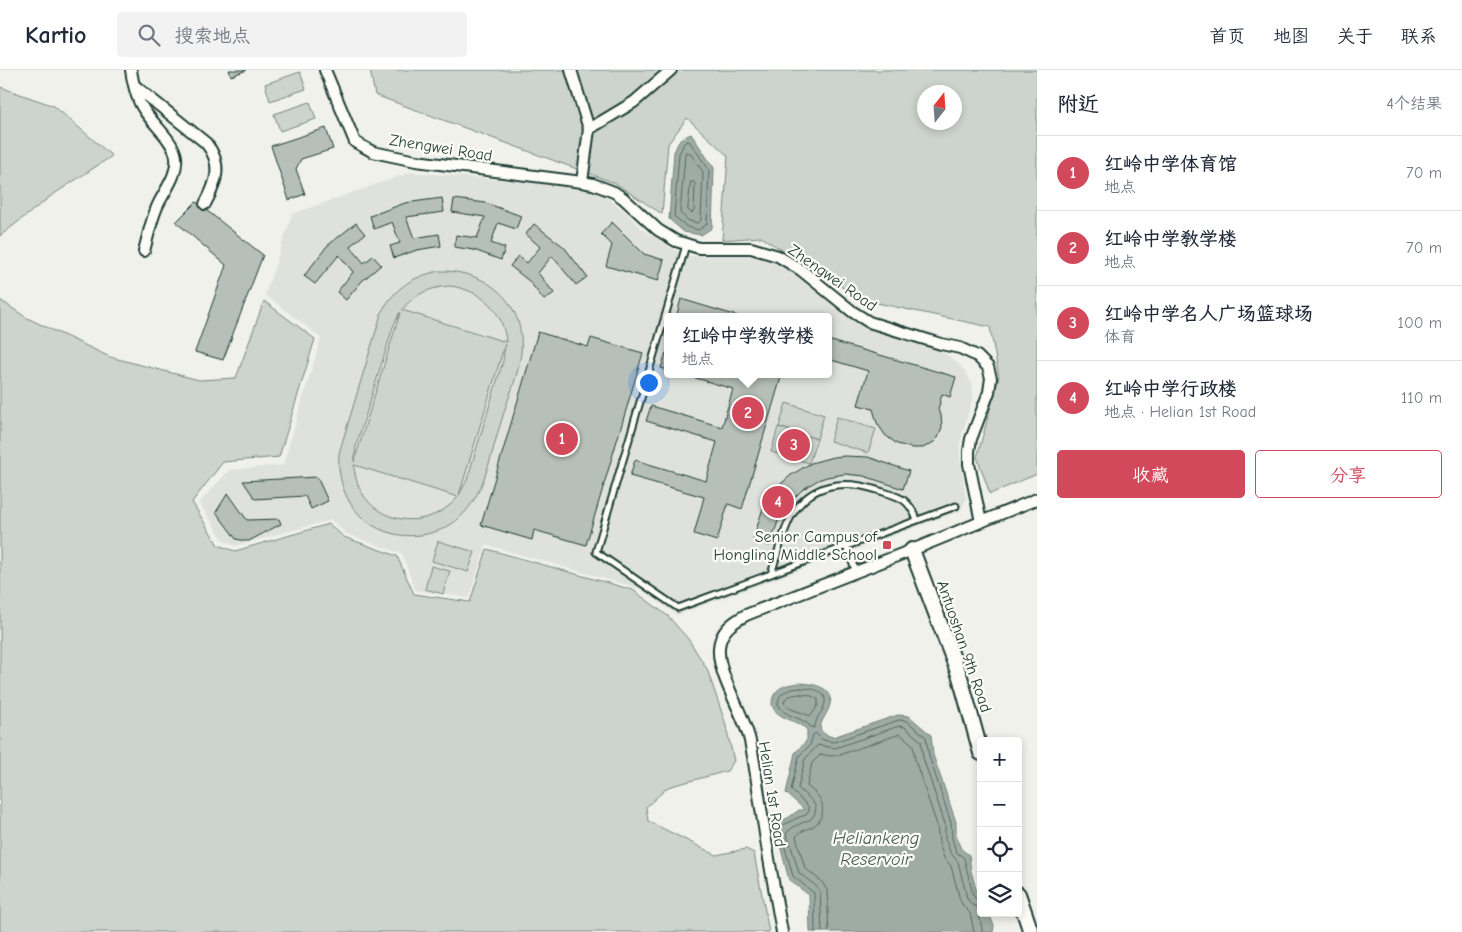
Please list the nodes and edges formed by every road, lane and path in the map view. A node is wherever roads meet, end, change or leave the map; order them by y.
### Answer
1 (131, 70) edge
2 (326, 70) edge
3 (572, 70) edge
4 (671, 70) edge
5 (134, 85) junction
6 (589, 128) junction
7 (582, 182) junction
8 (204, 204) dead end
9 (686, 245) junction
10 (144, 251) dead end
11 (666, 313) edge
12 (664, 320) edge
13 (1037, 498) edge
14 (956, 506) dead end
15 (917, 520) junction
16 (981, 522) junction
17 (846, 546) junction
18 (912, 550) junction
19 (856, 572) junction
20 (772, 574) junction
21 (977, 739) edge
22 (1022, 908) edge
23 (1028, 929) edge
24 (782, 932) edge

1 - 5 street
2 - 7 street, Zhengwei Road
3 - 6 street
4 - 6 street
5 - 8 street
5 - 10 street
6 - 7 street
7 - 9 street, Zhengwei Road
9 - 11 lane
9 - 16 street, Zhengwei Road
12 - 20 lane
13 - 16 street, Helian 1st Road
14 - 15 lane
15 - 17 lane
15 - 20 lane
16 - 18 street, Helian 1st Road
17 - 19 lane
17 - 20 lane
18 - 19 street, Helian 1st Road
18 - 21 street, Antuoshan 9th Road
19 - 24 street, Helian 1st Road
22 - 23 street

